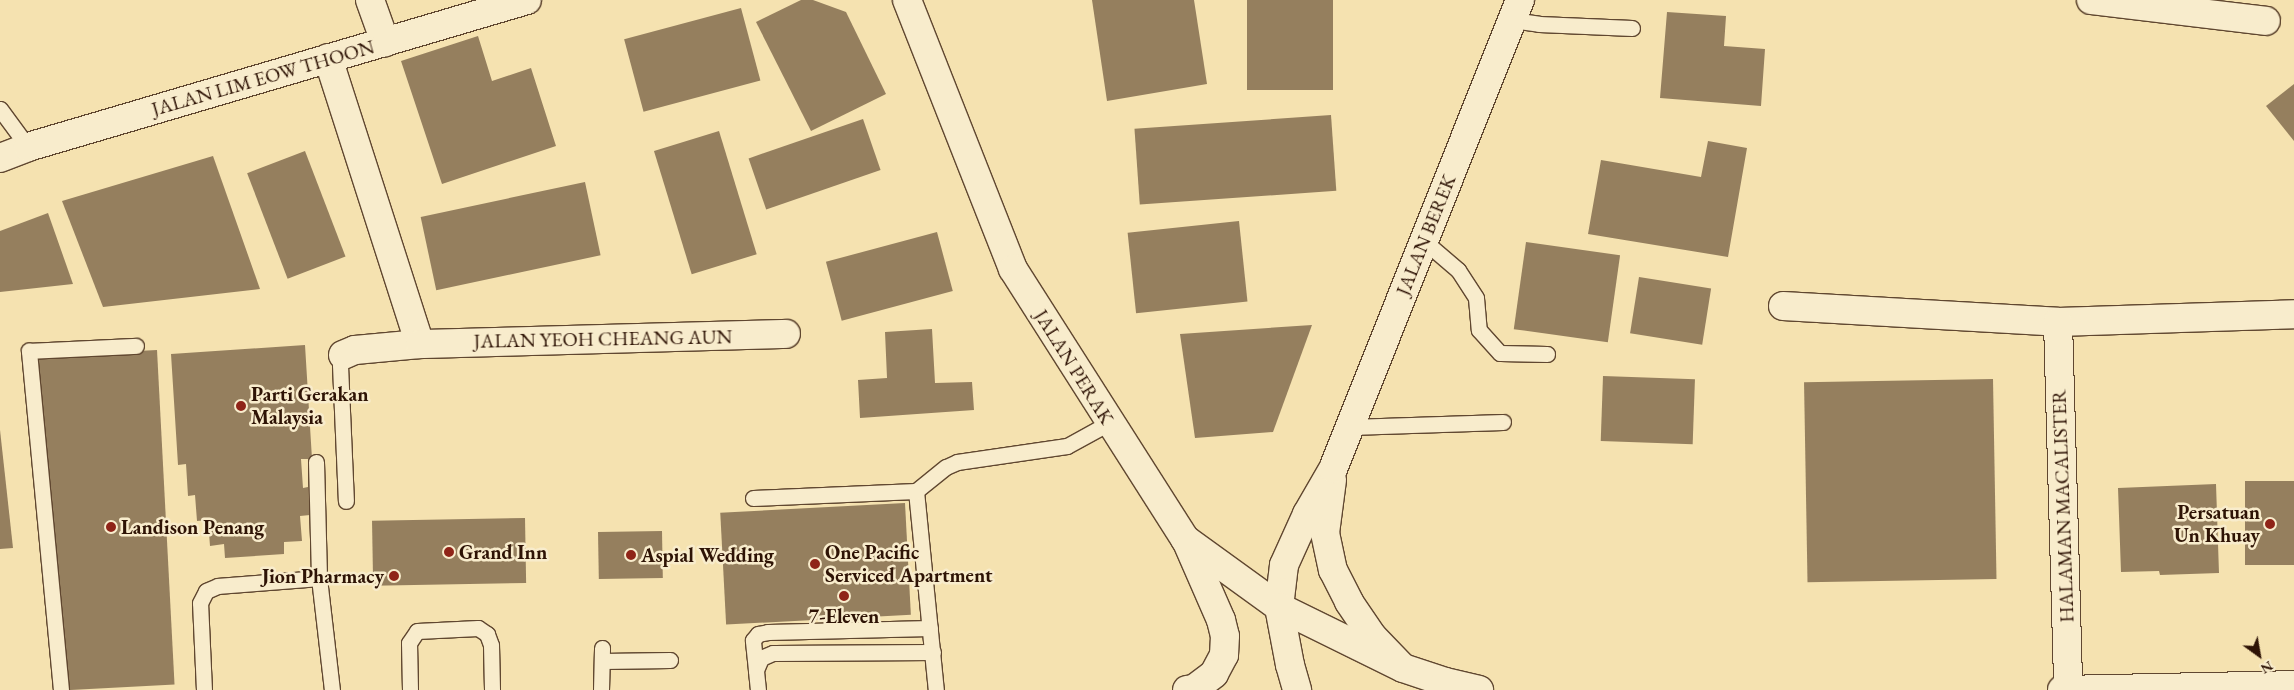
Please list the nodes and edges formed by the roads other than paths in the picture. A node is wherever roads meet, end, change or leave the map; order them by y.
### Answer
1 (370, 0) edge
2 (527, 0) edge
3 (907, 0) edge
4 (2091, 0) edge
5 (1516, 10) edge
6 (2266, 21) dead end
7 (1632, 28) dead end
8 (384, 42) junction
9 (328, 58) junction
10 (0, 109) edge
11 (28, 148) junction
12 (0, 158) edge
13 (1424, 241) junction
14 (1783, 306) dead end
15 (2294, 314) edge
16 (2058, 322) junction
17 (786, 334) dead end
18 (420, 344) junction
19 (136, 346) dead end
20 (1547, 354) dead end
21 (343, 355) joint
22 (1503, 422) dead end
23 (1110, 423) junction
24 (1350, 428) junction
25 (316, 462) dead end
26 (1333, 469) junction
27 (916, 490) junction
28 (753, 498) dead end
29 (346, 501) dead end
30 (1185, 539) junction
31 (319, 578) junction
32 (1279, 607) junction
33 (930, 628) junction
34 (933, 652) junction
35 (670, 660) dead end
36 (1402, 668) junction
37 (756, 670) junction
38 (2294, 686) edge
39 (2219, 689) edge
40 (61, 690) edge
41 (204, 690) edge
42 (332, 690) edge
43 (410, 690) edge
44 (492, 690) edge
45 (601, 690) edge
46 (758, 690) edge
47 (936, 690) edge
48 (1187, 690) edge
49 (1297, 690) edge
50 (1479, 690) edge
51 (2062, 690) edge
52 (2068, 690) edge

1 - 8 street
2 - 8 street, JALAN LIM EOW THOON
3 - 23 street, JALAN PERAK
4 - 6 street
5 - 7 lane
5 - 13 street, JALAN BEREK
8 - 9 street, JALAN LIM EOW THOON
9 - 11 street, JALAN LIM EOW THOON
9 - 18 street
10 - 11 lane
11 - 12 street, JALAN LIM EOW THOON
13 - 20 lane
13 - 24 street, JALAN BEREK
14 - 16 street
15 - 16 street
16 - 52 street, HALAMAN MACALISTER
17 - 18 street, JALAN YEOH CHEANG AUN
18 - 21 street, JALAN YEOH CHEANG AUN
19 - 40 lane
21 - 29 lane
22 - 24 lane
23 - 27 lane
23 - 30 street, JALAN PERAK
24 - 26 street, JALAN BEREK
25 - 31 lane
26 - 32 street, JALAN BEREK
26 - 36 street, JALAN BEREK
27 - 28 lane
27 - 33 lane
30 - 32 street, JALAN PERAK
30 - 48 street
31 - 41 lane
31 - 42 lane
32 - 36 street, JALAN PERAK
32 - 49 street
33 - 34 lane
33 - 37 lane
34 - 37 lane
34 - 47 lane
35 - 45 lane
36 - 50 street, JALAN PERAK
37 - 46 lane
38 - 39 street
39 - 52 street
43 - 44 lane
51 - 52 street

